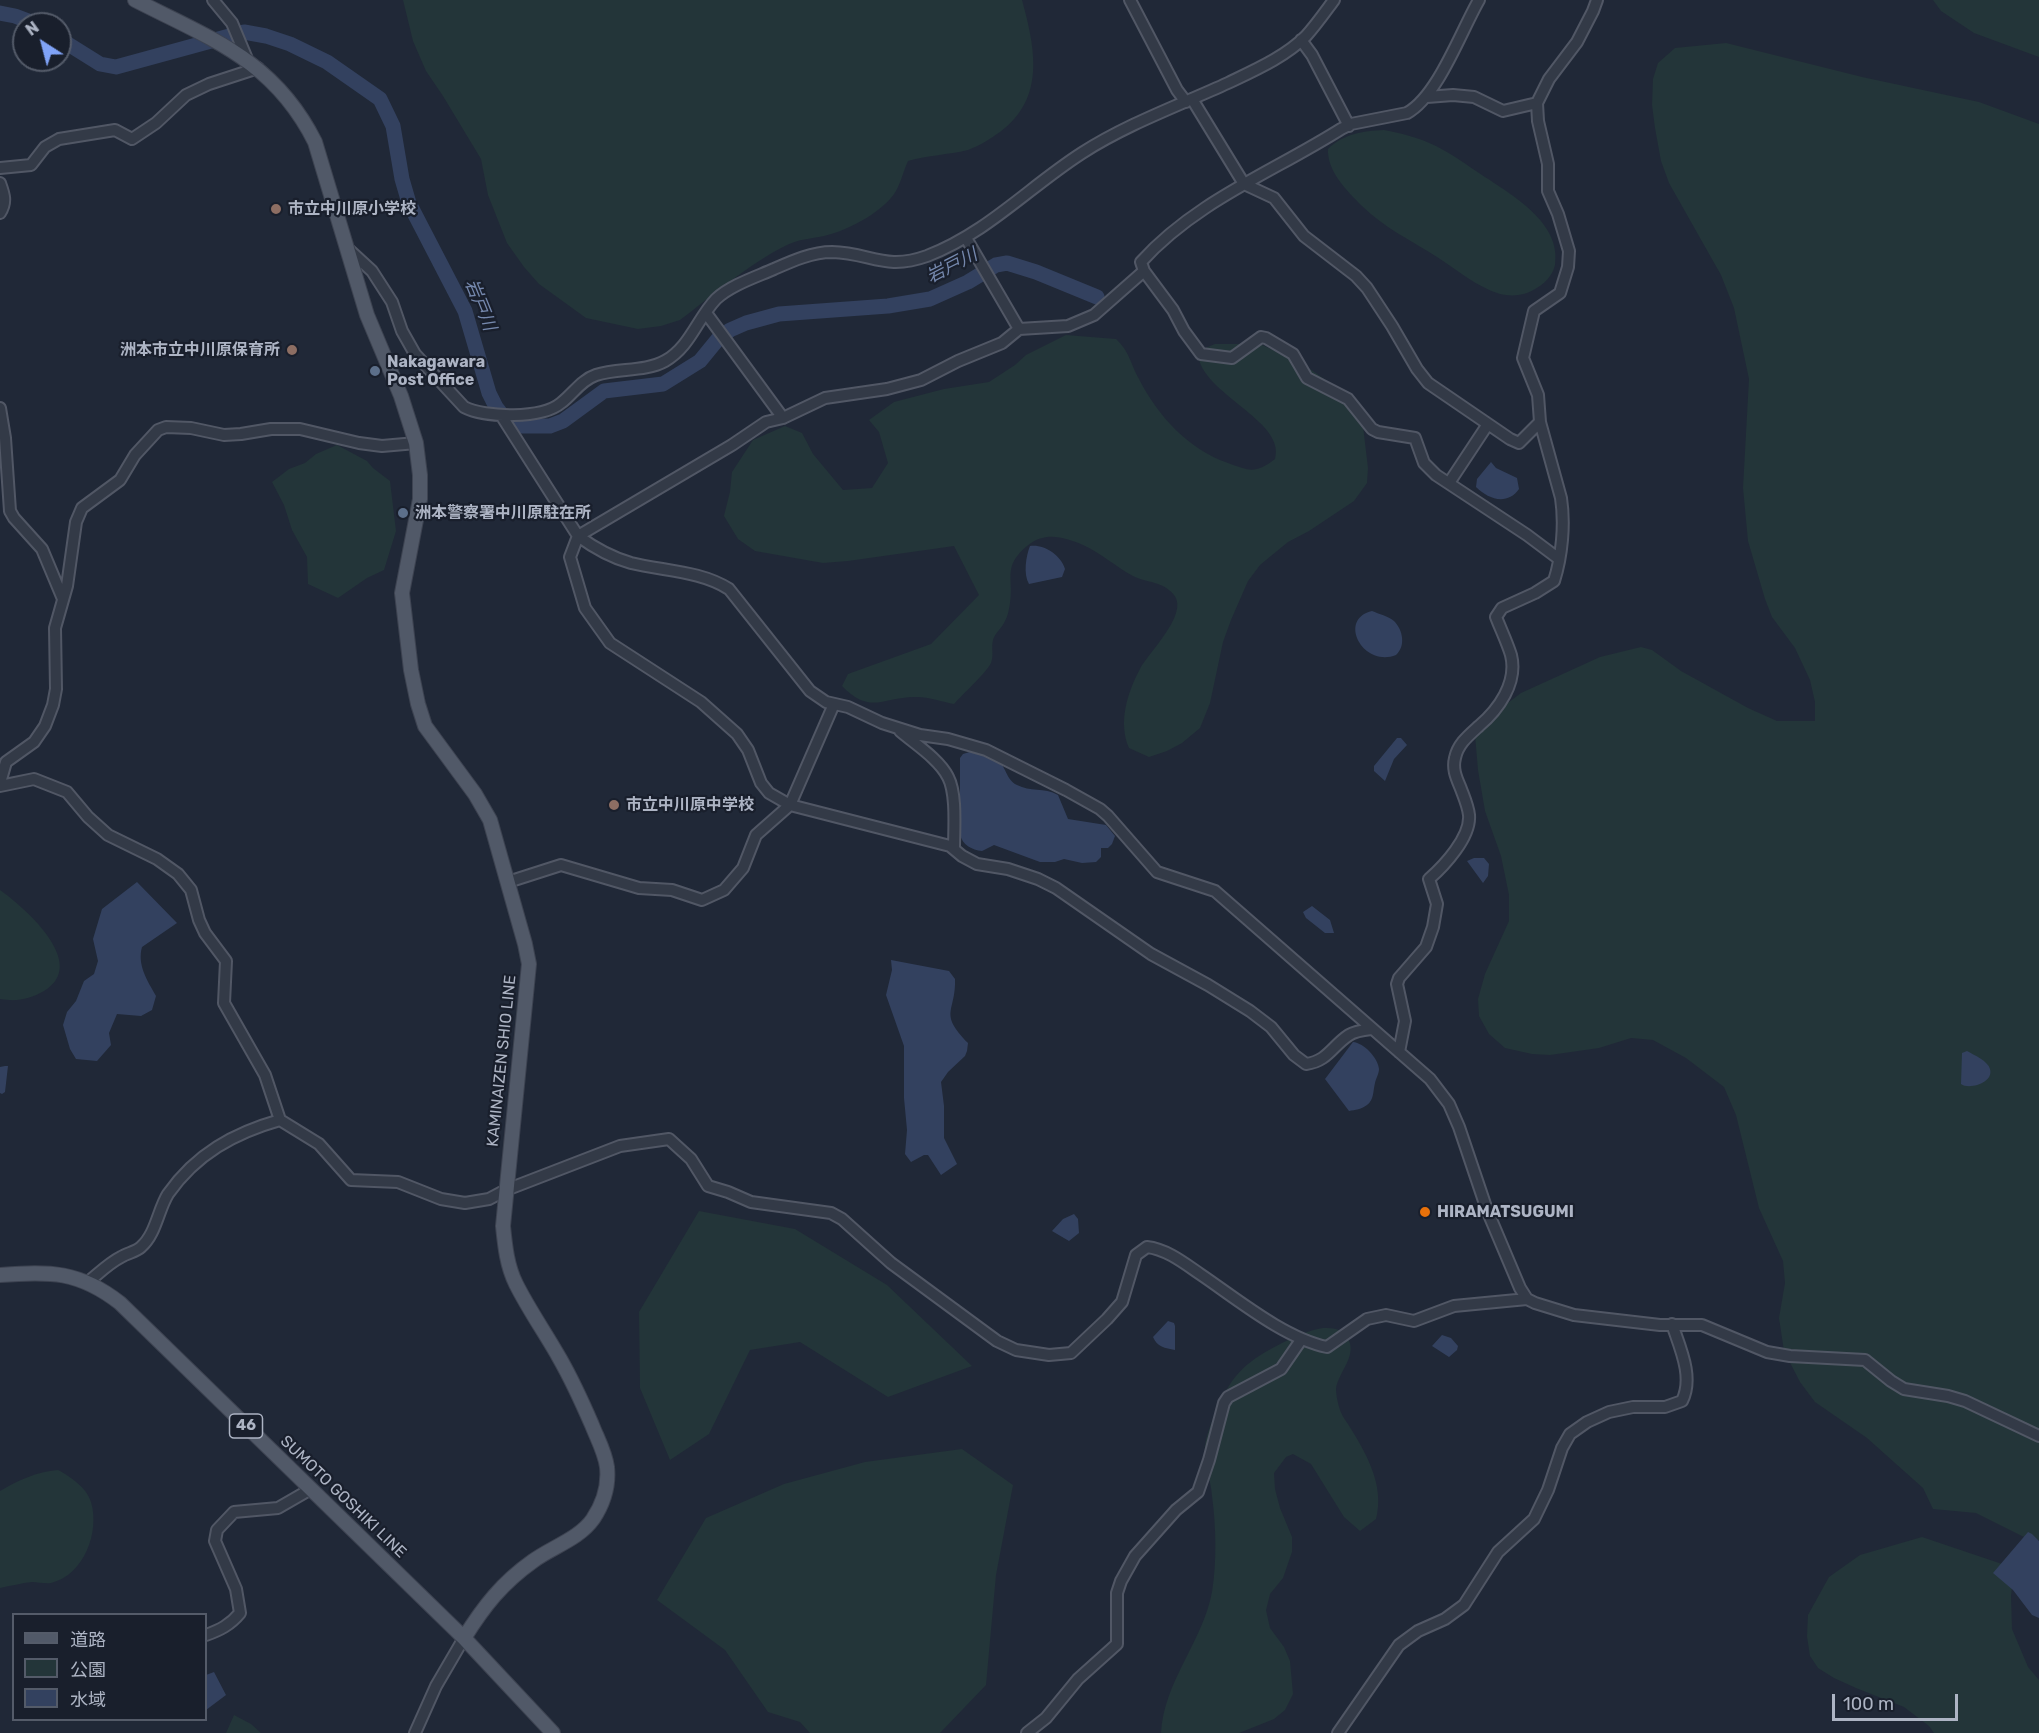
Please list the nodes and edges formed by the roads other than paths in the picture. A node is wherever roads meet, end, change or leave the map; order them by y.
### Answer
1 (135, 0) edge
2 (213, 0) edge
3 (1130, 0) edge
4 (1334, 0) edge
5 (1479, 0) edge
6 (1597, 0) edge
7 (1301, 40) junction
8 (247, 59) junction
9 (258, 68) junction
10 (1426, 97) junction
11 (1189, 101) junction
12 (1538, 103) junction
13 (1349, 126) junction
14 (0, 168) edge
15 (0, 183) edge
16 (1244, 184) junction
17 (0, 213) edge
18 (966, 238) junction
19 (347, 248) junction
20 (1144, 271) junction
21 (706, 313) junction
22 (1019, 329) junction
23 (0, 408) edge
24 (501, 415) junction
25 (783, 418) junction
26 (1540, 422) junction
27 (1488, 424) junction
28 (416, 443) junction
29 (1449, 483) junction
30 (578, 536) junction
31 (1559, 560) junction
32 (63, 599) junction
33 (834, 704) junction
34 (895, 727) junction
35 (0, 785) edge
36 (790, 805) junction
37 (954, 848) junction
38 (508, 882) junction
39 (1372, 1029) junction
40 (1399, 1052) junction
41 (280, 1120) junction
42 (506, 1190) junction
43 (0, 1275) edge
44 (88, 1282) junction
45 (1527, 1299) junction
46 (1672, 1324) junction
47 (1301, 1340) junction
48 (2039, 1436) edge
49 (311, 1489) junction
50 (207, 1635) edge
51 (464, 1638) junction
52 (415, 1733) edge
53 (553, 1733) edge
54 (1027, 1733) edge
55 (1338, 1733) edge

1 - 8 main road, KAMINAIZEN SHIO LINE
2 - 8 street
3 - 11 street
4 - 7 street
5 - 10 street
6 - 12 street
7 - 11 street
7 - 13 street
8 - 9 main road, KAMINAIZEN SHIO LINE
9 - 14 street
9 - 19 main road, KAMINAIZEN SHIO LINE
10 - 12 street
10 - 13 street
11 - 16 street
11 - 18 street
12 - 26 street
13 - 16 street
15 - 17 street
16 - 20 street
16 - 27 street
18 - 21 street
18 - 22 street
19 - 24 street
19 - 28 main road, KAMINAIZEN SHIO LINE
20 - 22 street
20 - 29 street
21 - 24 street
21 - 25 street
22 - 25 street
23 - 32 street
24 - 30 street
25 - 30 street
26 - 27 street
26 - 31 street
27 - 29 street
28 - 32 street
28 - 38 main road, KAMINAIZEN SHIO LINE
29 - 31 street
30 - 33 street
30 - 36 street
31 - 40 street
32 - 35 street
33 - 34 street
33 - 36 street
34 - 37 street
34 - 39 street
35 - 41 street
36 - 37 street
36 - 38 street
37 - 39 street
38 - 42 main road, KAMINAIZEN SHIO LINE
39 - 40 street
40 - 45 street
41 - 42 street
41 - 44 street
42 - 47 street
42 - 51 main road, KAMINAIZEN SHIO LINE
43 - 44 main road, SUMOTO GOSHIKI LINE / 46
44 - 49 main road, SUMOTO GOSHIKI LINE / 46
45 - 46 street
45 - 47 street
46 - 48 street
46 - 55 street
47 - 54 street
49 - 50 street
49 - 51 main road, SUMOTO GOSHIKI LINE / 46
51 - 52 street
51 - 53 main road, SUMOTO GOSHIKI LINE / 46

